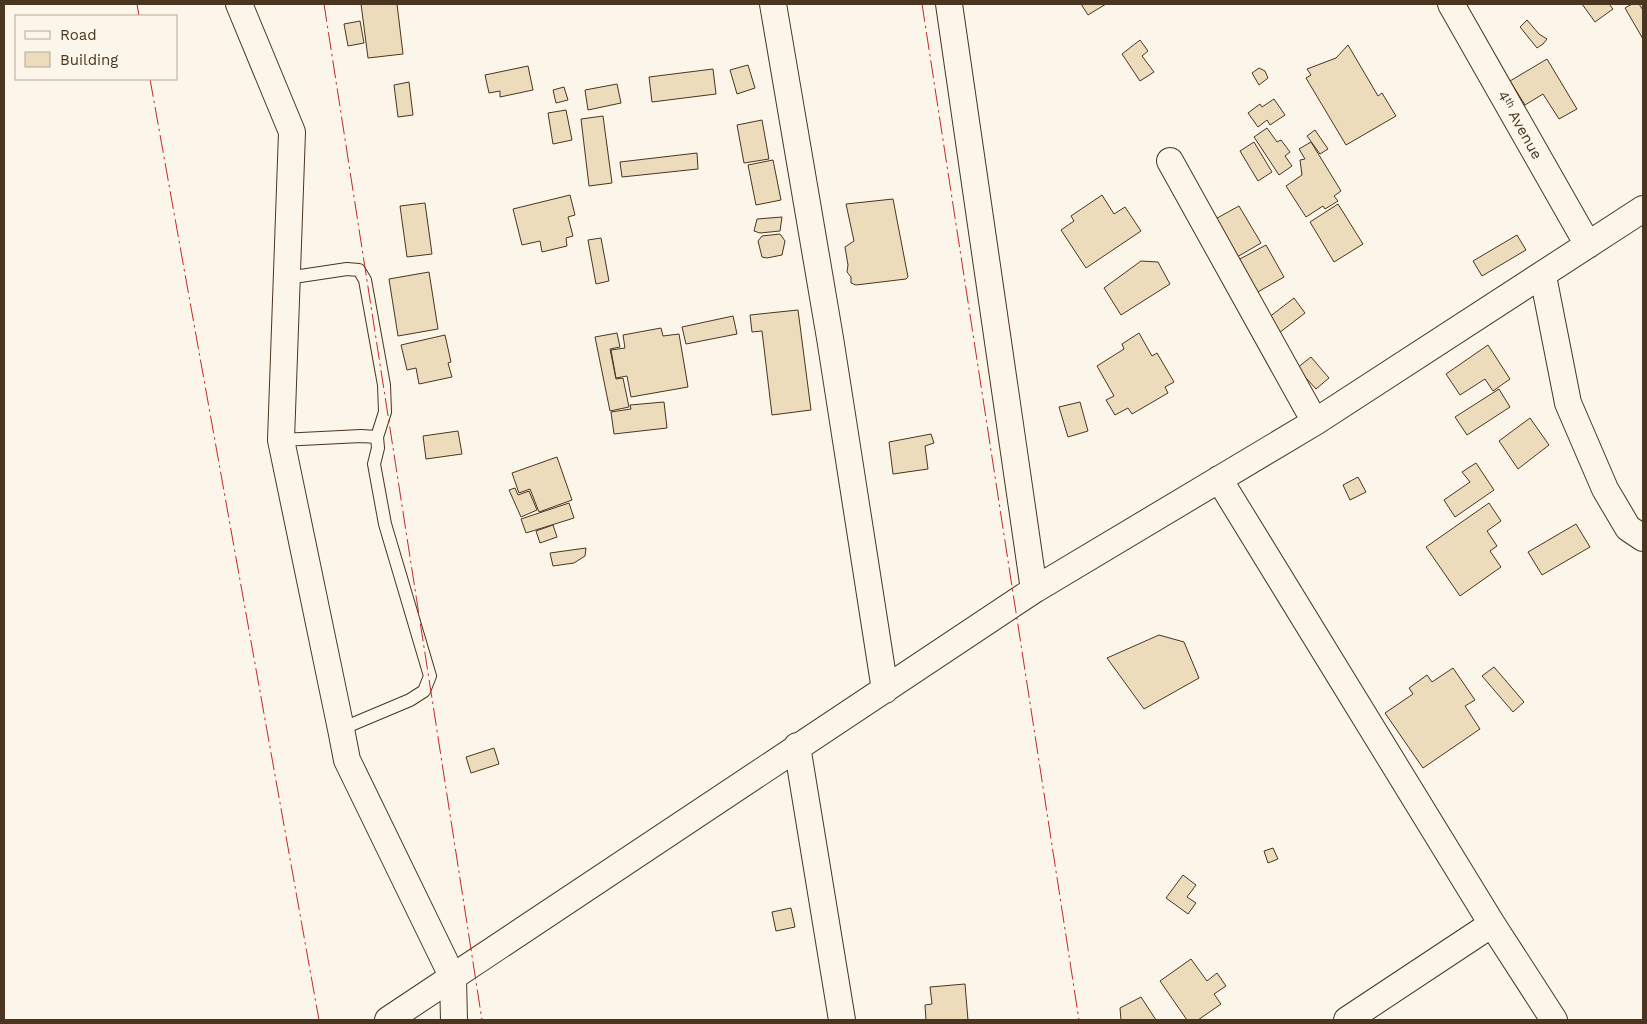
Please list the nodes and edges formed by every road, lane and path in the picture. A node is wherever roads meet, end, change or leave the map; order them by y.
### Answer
1 (239, 4) edge
2 (773, 4) edge
3 (949, 4) edge
4 (1452, 4) edge
5 (1170, 161) dead end
6 (1643, 209) edge
7 (1588, 245) junction
8 (1543, 276) junction
9 (287, 278) junction
10 (1315, 422) junction
11 (377, 437) junction
12 (281, 440) junction
13 (1219, 479) junction
14 (1643, 538) edge
15 (1034, 590) junction
16 (884, 690) junction
17 (341, 729) junction
18 (798, 746) junction
19 (1492, 924) junction
20 (453, 978) junction
21 (388, 1020) edge
22 (454, 1020) edge
23 (842, 1020) edge
24 (1347, 1020) edge
25 (1554, 1020) edge

1 - 9 street
2 - 16 street
3 - 15 street
4 - 7 street, 4ᵗʰ Avenue
5 - 10 street
6 - 7 street
7 - 8 street
8 - 10 street
8 - 14 street
9 - 11 lane
9 - 12 street
10 - 13 street
11 - 12 lane
11 - 17 lane
12 - 17 street
13 - 15 street
13 - 19 street
15 - 16 street
16 - 18 street
17 - 20 street
18 - 20 street
18 - 23 street
19 - 24 street
19 - 25 street
20 - 21 street
20 - 22 street

